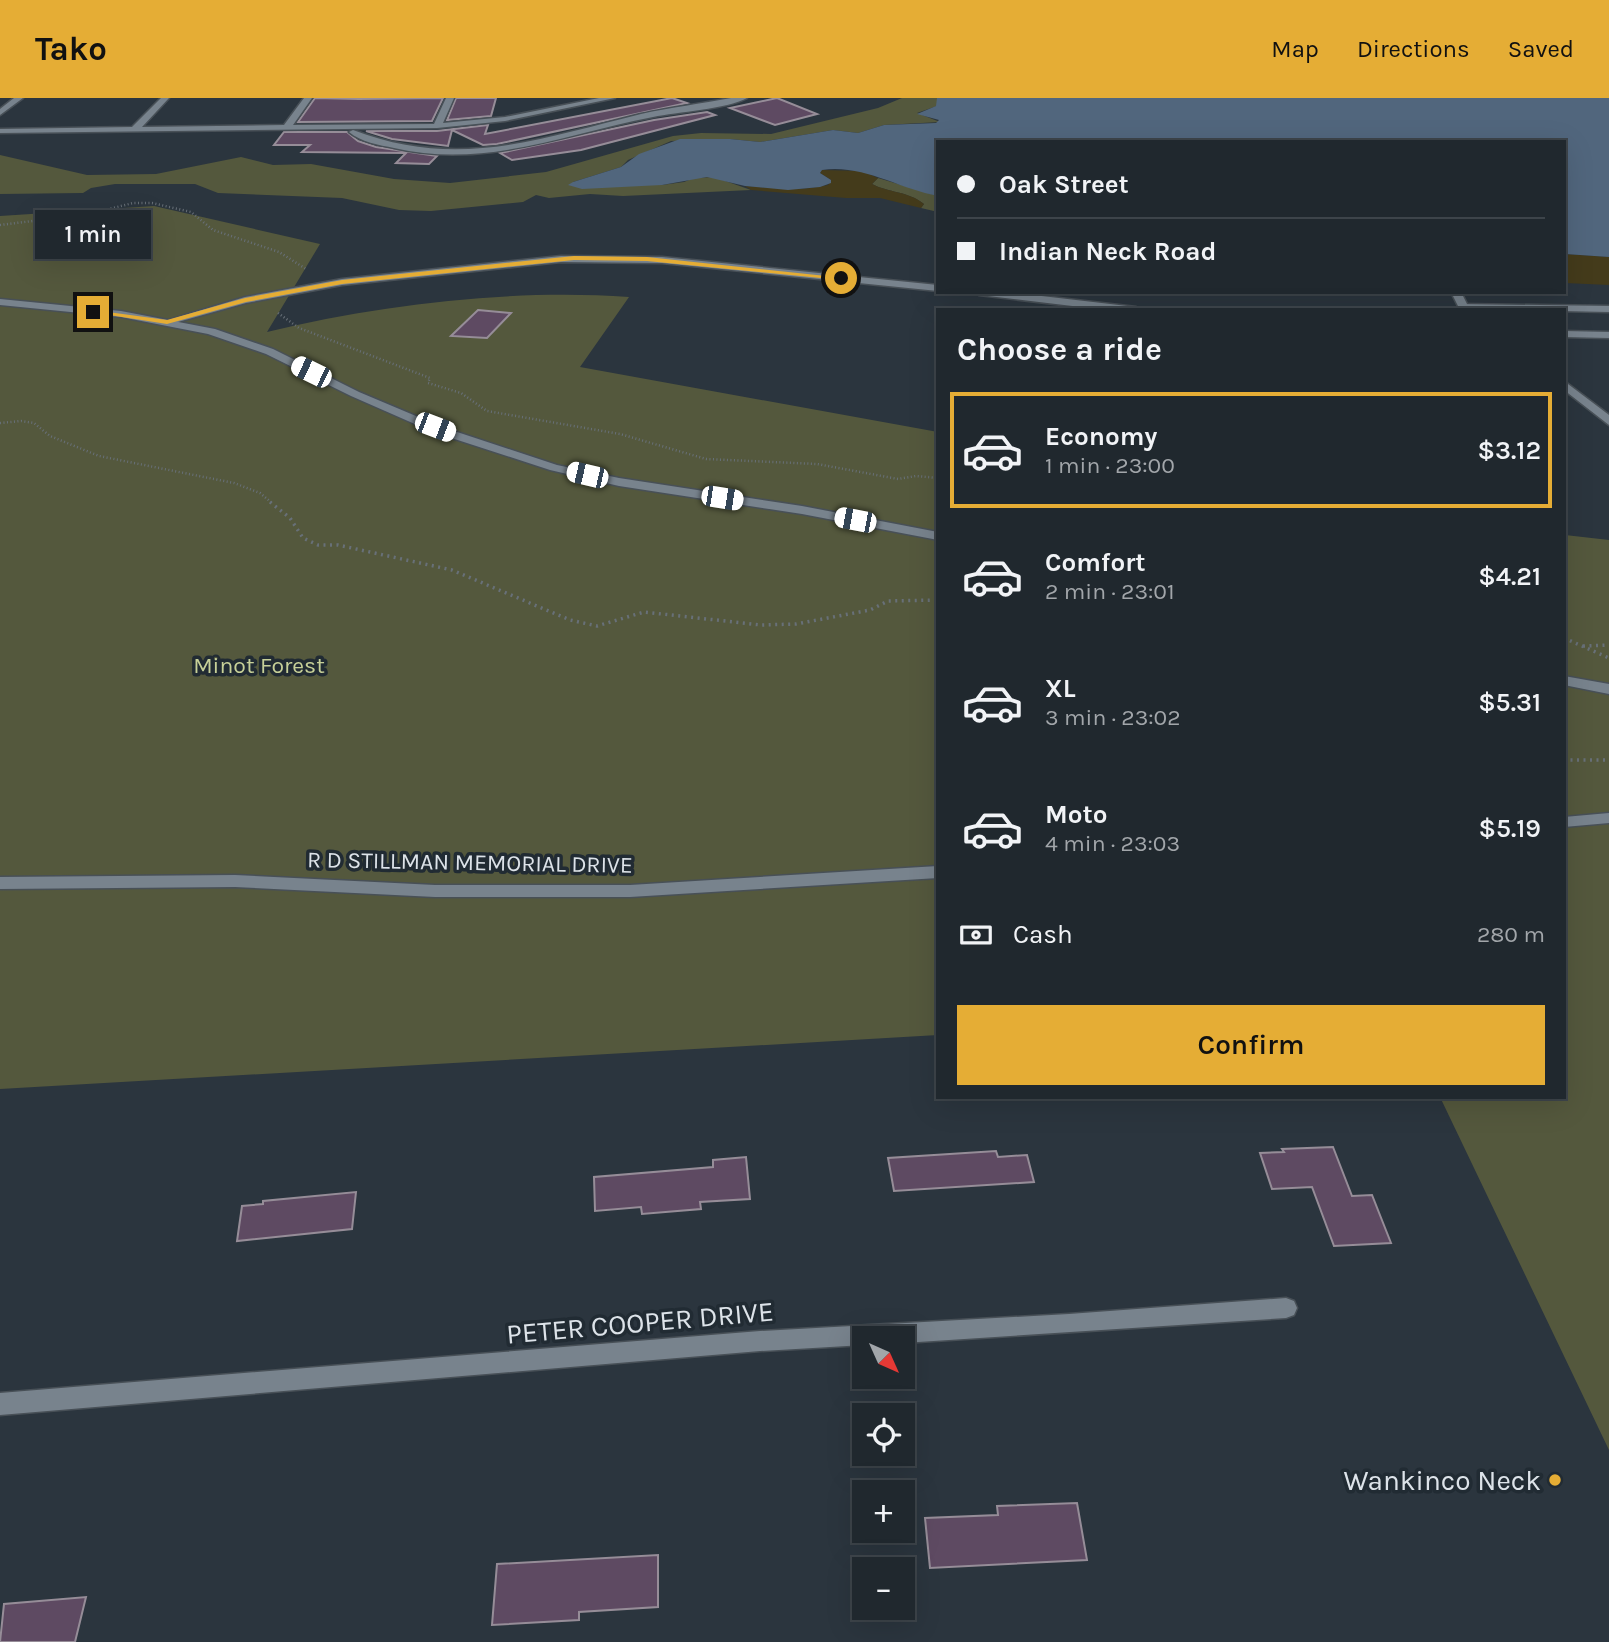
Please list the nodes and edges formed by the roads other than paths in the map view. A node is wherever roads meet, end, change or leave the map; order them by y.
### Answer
1 (19, 98) edge
2 (165, 98) edge
3 (308, 98) edge
4 (450, 98) edge
5 (611, 98) edge
6 (743, 98) edge
7 (591, 100) edge
8 (0, 113) edge
9 (437, 126) junction
10 (349, 128) junction
11 (286, 129) junction
12 (134, 130) junction
13 (0, 131) edge
14 (936, 288) edge
15 (996, 294) edge
16 (0, 302) edge
17 (1119, 308) edge
18 (1566, 309) edge
19 (1609, 309) edge
20 (167, 322) junction
21 (1566, 334) edge
22 (1609, 335) edge
23 (1566, 386) edge
24 (1609, 421) edge
25 (936, 536) edge
26 (1566, 680) edge
27 (1609, 689) edge
28 (1609, 818) edge
29 (1566, 822) edge
30 (936, 872) edge
31 (0, 883) edge
32 (1286, 1308) dead end
33 (0, 1404) edge

1 - 8 street
2 - 12 street
3 - 11 street
4 - 9 street
5 - 7 street
6 - 10 street
7 - 9 street
9 - 10 street
10 - 11 street
11 - 12 street
12 - 13 street
14 - 20 street
15 - 17 street
16 - 20 street
18 - 19 lane
20 - 25 street
21 - 22 street
23 - 24 street
26 - 27 street
28 - 29 street
30 - 31 street, R D STILLMAN MEMORIAL DRIVE
32 - 33 street, PETER COOPER DRIVE

